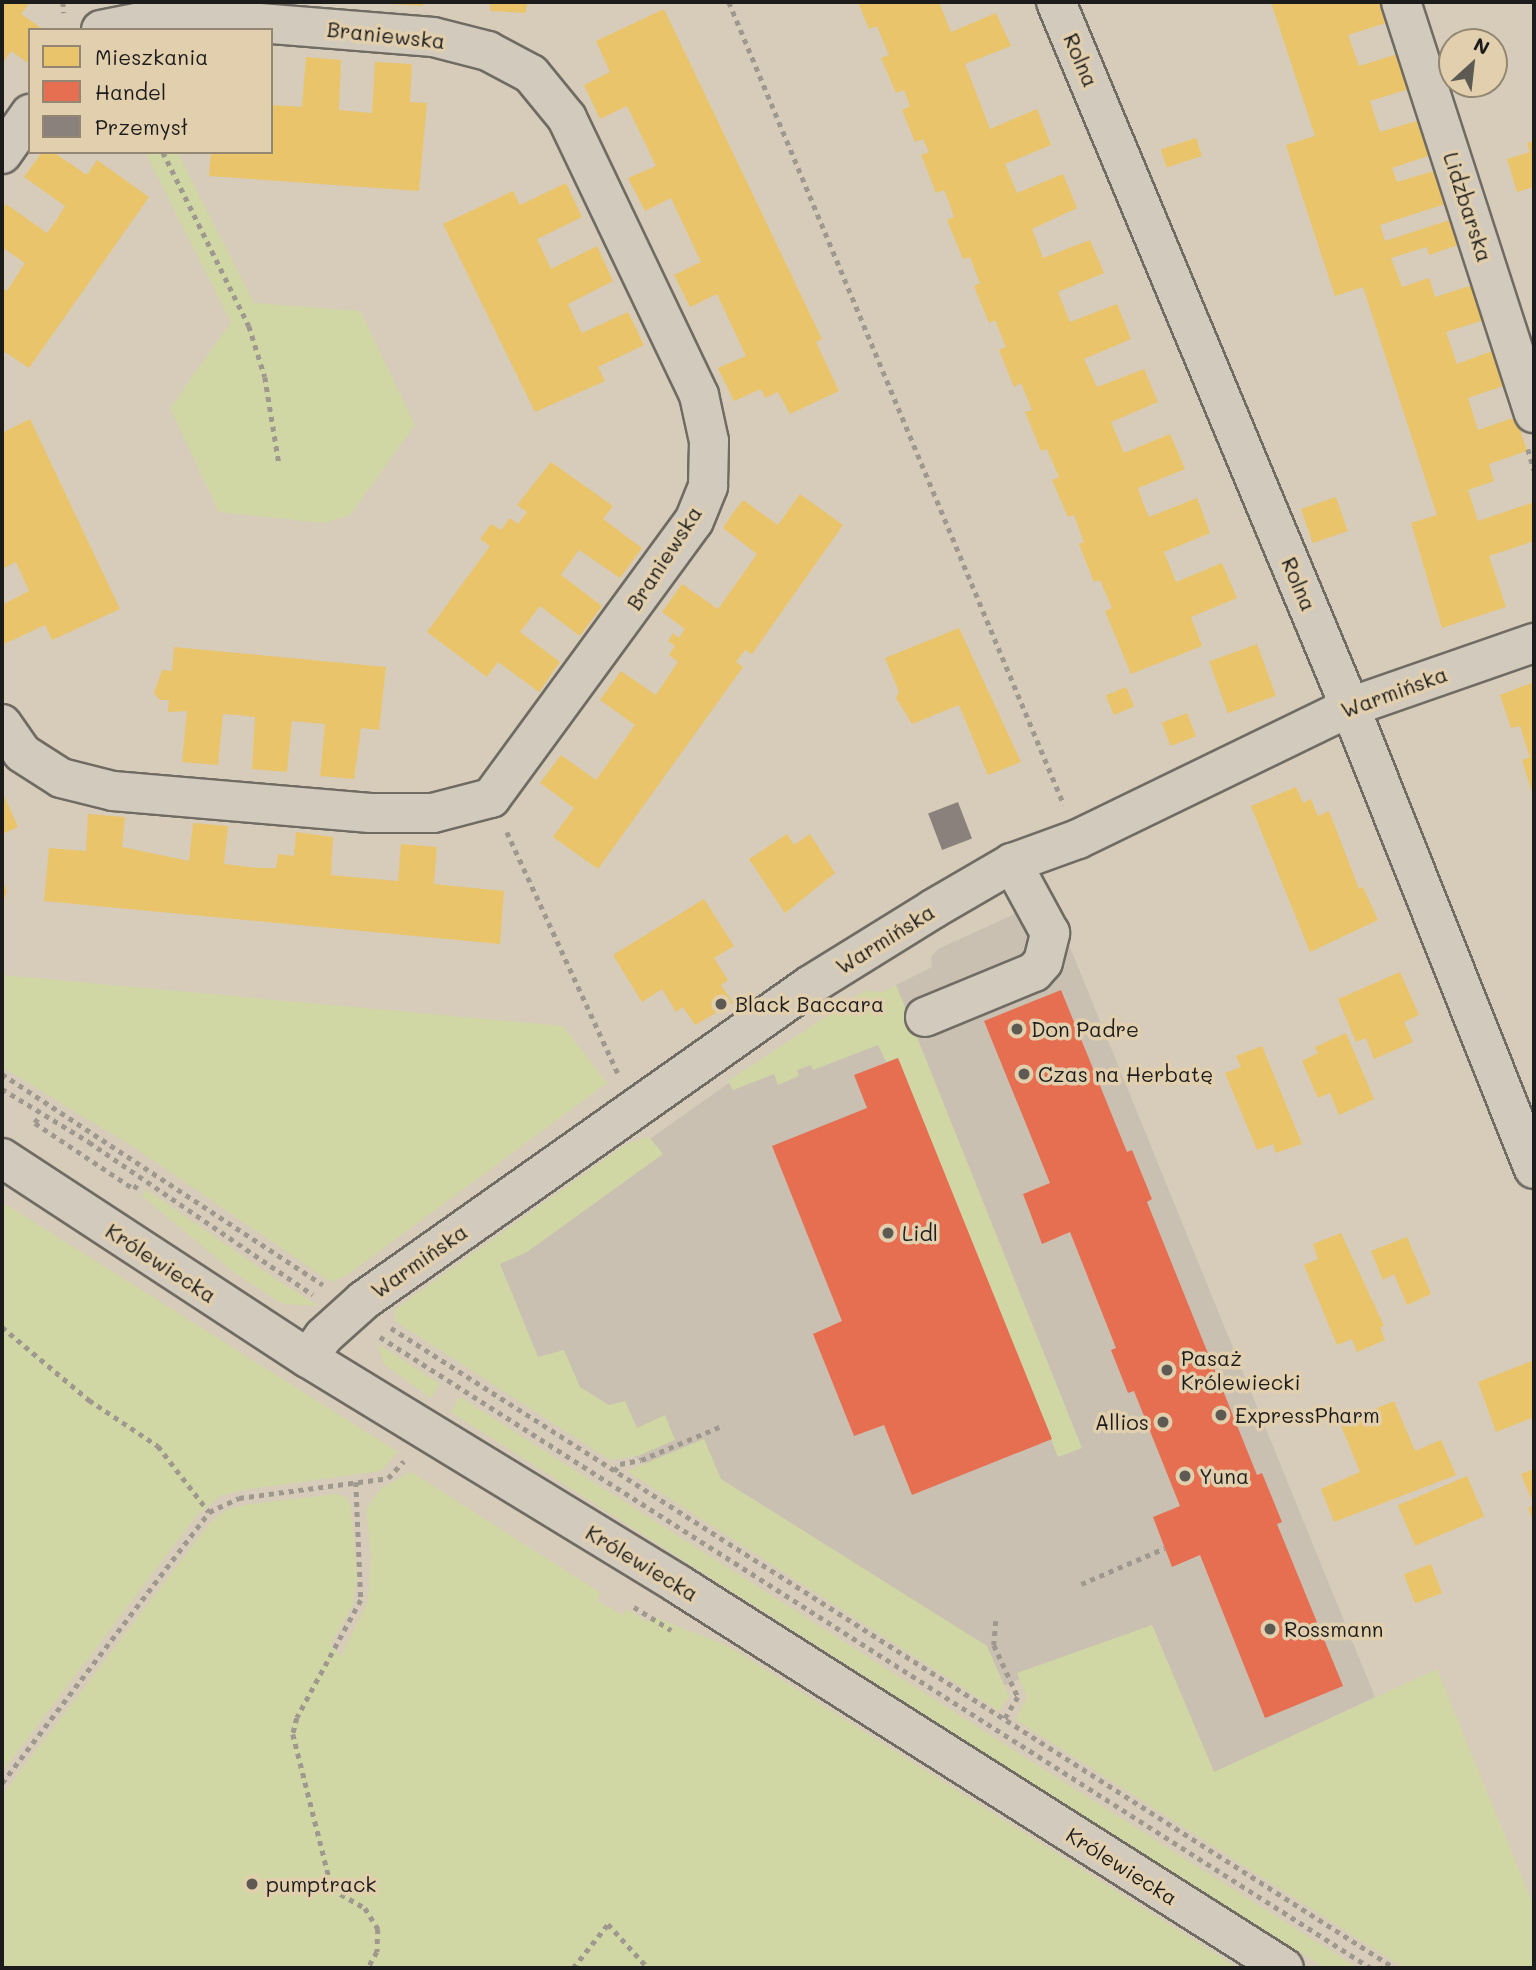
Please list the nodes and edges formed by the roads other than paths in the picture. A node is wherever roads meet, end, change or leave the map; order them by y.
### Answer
1 (1056, 2) edge
2 (1401, 2) edge
3 (99, 20) edge
4 (28, 117) edge
5 (2, 154) edge
6 (1534, 413) edge
7 (1534, 643) edge
8 (1350, 706) junction
9 (2, 724) edge
10 (1013, 863) junction
11 (925, 1017) dead end
12 (2, 1158) edge
13 (1534, 1169) edge
14 (308, 1358) junction
15 (1283, 1968) edge

1 - 8 street, Rolna
2 - 6 street, Lidzbarska
3 - 9 street, Braniewska
4 - 5 street
7 - 8 street, Warmińska
8 - 10 street, Warmińska
8 - 13 street, Rolna
10 - 11 street
10 - 14 street, Warmińska
12 - 14 street, Królewiecka
14 - 15 street, Królewiecka

